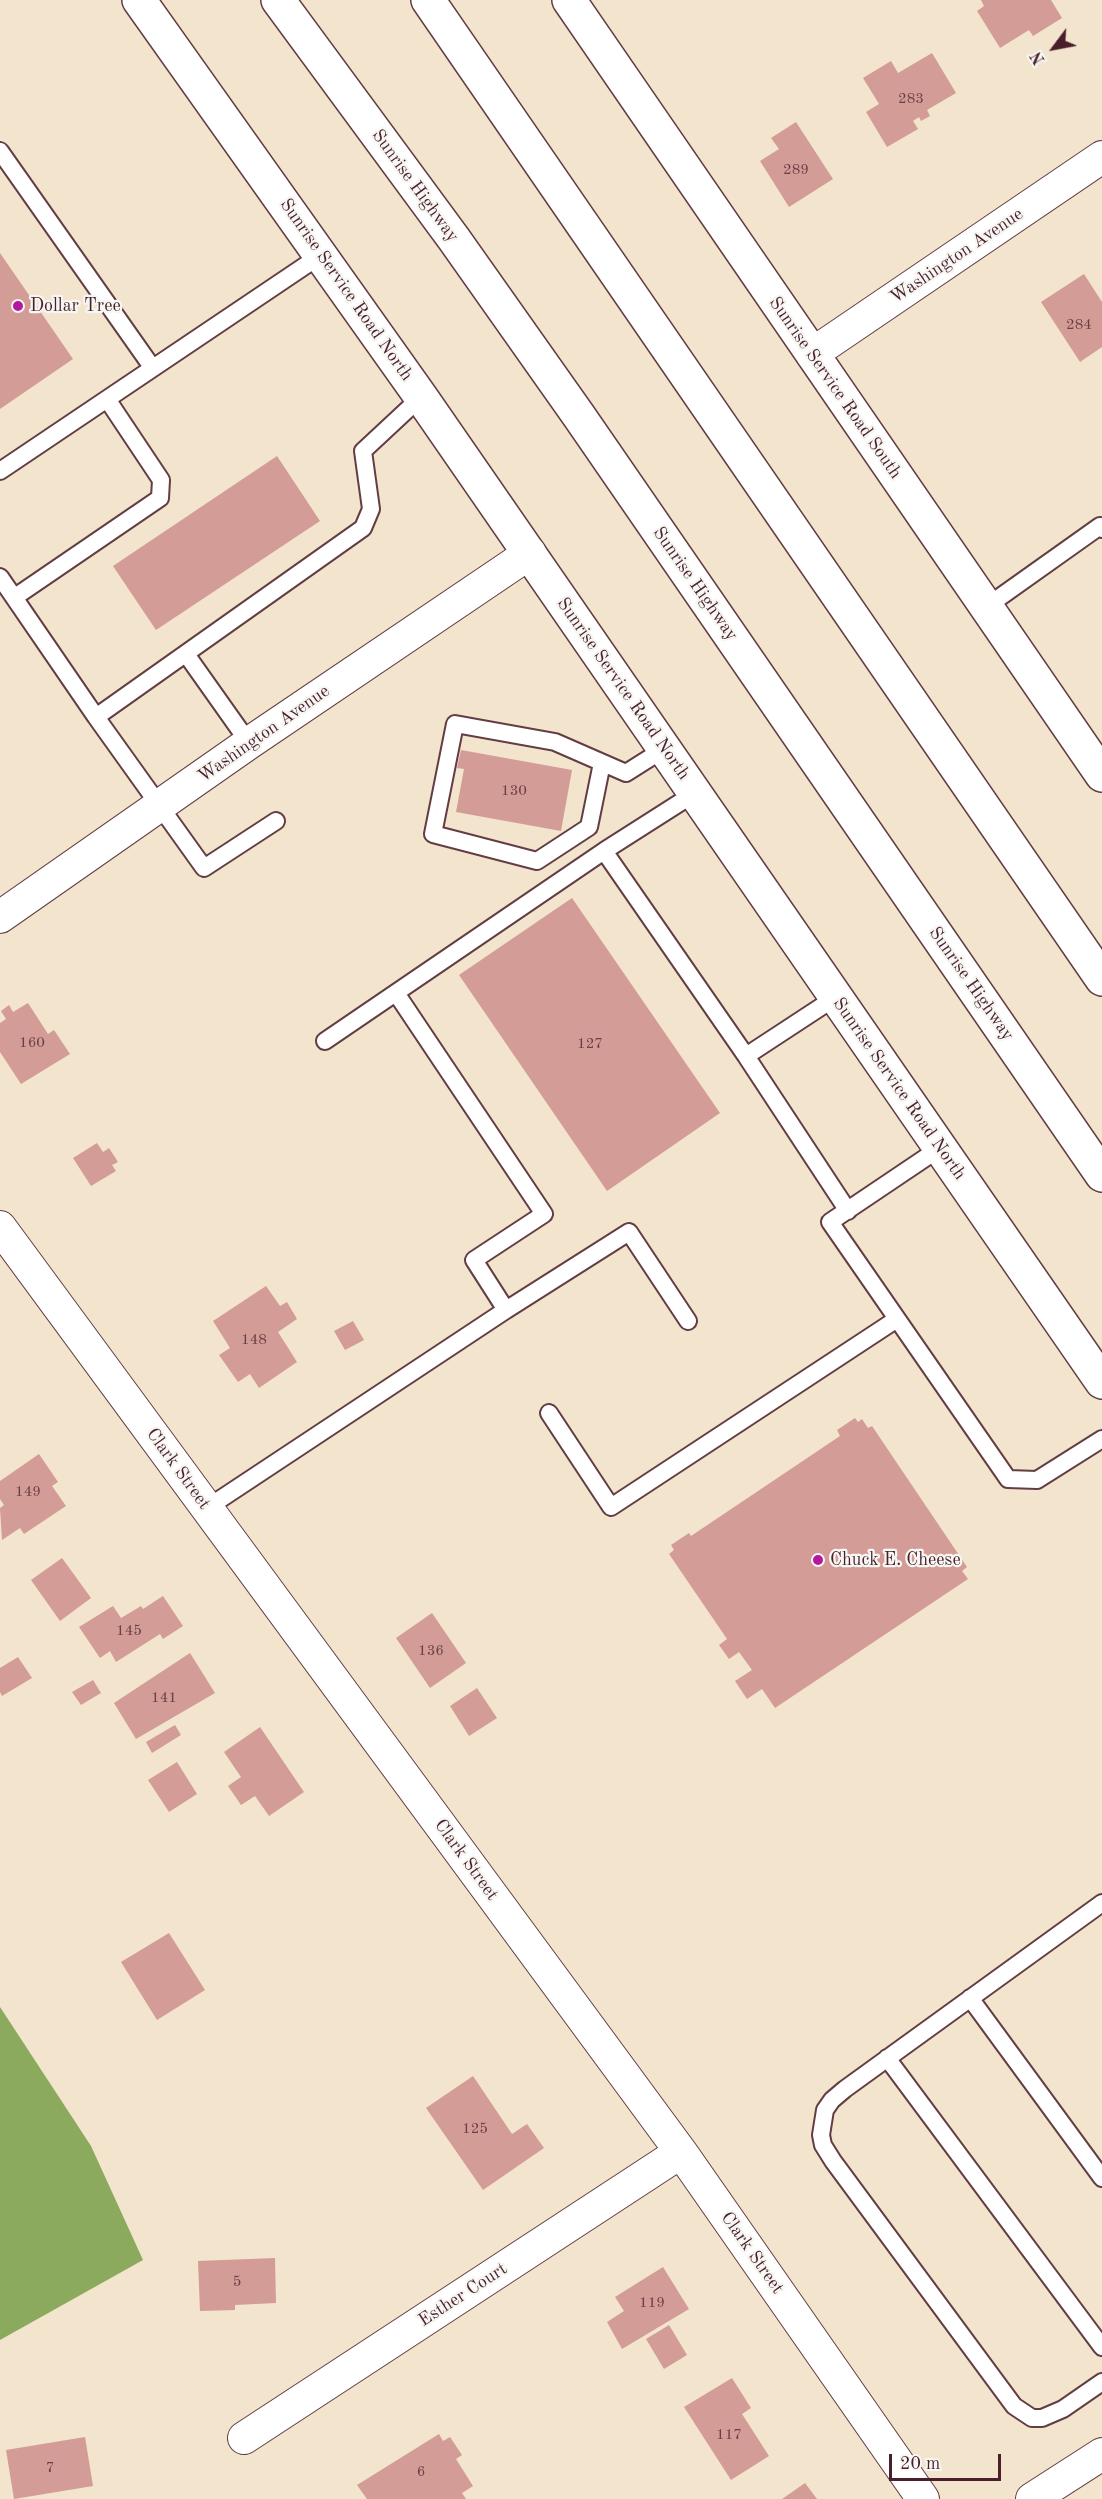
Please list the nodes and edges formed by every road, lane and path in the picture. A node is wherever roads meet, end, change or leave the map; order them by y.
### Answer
1 (139, 0) edge
2 (278, 0) edge
3 (428, 0) edge
4 (569, 0) edge
5 (0, 151) edge
6 (1102, 157) edge
7 (321, 255) junction
8 (812, 354) junction
9 (152, 367) junction
10 (422, 397) junction
11 (106, 399) junction
12 (0, 471) edge
13 (1101, 527) edge
14 (530, 553) junction
15 (0, 577) edge
16 (15, 597) junction
17 (986, 607) junction
18 (186, 654) junction
19 (96, 717) junction
20 (249, 743) junction
21 (664, 749) junction
22 (602, 763) junction
23 (1102, 775) edge
24 (695, 793) junction
25 (161, 806) junction
26 (276, 821) dead end
27 (604, 851) junction
28 (0, 917) edge
29 (1102, 979) edge
30 (396, 993) junction
31 (836, 997) junction
32 (325, 1041) dead end
33 (746, 1056) junction
34 (940, 1148) junction
35 (1102, 1175) edge
36 (848, 1211) junction
37 (0, 1227) edge
38 (506, 1310) junction
39 (897, 1319) junction
40 (688, 1321) dead end
41 (1102, 1382) edge
42 (549, 1413) dead end
43 (1102, 1438) edge
44 (207, 1509) junction
45 (1102, 1903) edge
46 (970, 1998) junction
47 (887, 2058) junction
48 (681, 2152) junction
49 (1102, 2178) edge
50 (1102, 2347) edge
51 (1102, 2382) edge
52 (244, 2438) dead end
53 (1102, 2454) edge
54 (923, 2499) edge
55 (1032, 2499) edge

1 - 7 main road, Sunrise Service Road North
2 - 35 main road, Sunrise Highway
3 - 29 main road
4 - 8 main road, Sunrise Service Road South
5 - 9 lane
6 - 8 street, Washington Avenue
7 - 9 lane
7 - 10 main road, Sunrise Service Road North
8 - 17 main road, Sunrise Service Road South
9 - 11 lane
10 - 14 main road, Sunrise Service Road North
10 - 18 lane
11 - 12 lane
11 - 16 lane
13 - 17 lane
14 - 20 street, Washington Avenue
14 - 21 main road, Sunrise Service Road North
15 - 16 lane
16 - 19 lane
17 - 23 main road, Sunrise Service Road South
18 - 19 lane
18 - 20 lane
19 - 25 lane
20 - 25 street, Washington Avenue
21 - 22 lane
21 - 24 main road, Sunrise Service Road North
22 - 22 lane
24 - 27 lane
24 - 31 main road, Sunrise Service Road North
25 - 26 lane
25 - 28 street, Washington Avenue
27 - 30 lane
27 - 33 lane
30 - 32 lane
30 - 38 lane
31 - 33 lane
31 - 34 main road, Sunrise Service Road North
33 - 36 lane
34 - 36 lane
34 - 41 main road, Sunrise Service Road North
36 - 39 lane
37 - 44 street, Clark Street
38 - 40 lane
38 - 44 lane
39 - 42 lane
39 - 43 lane
44 - 48 street, Clark Street
45 - 46 lane
46 - 47 lane
46 - 49 lane
47 - 50 lane
47 - 51 lane
48 - 52 street, Esther Court
48 - 54 street, Clark Street
53 - 55 street

